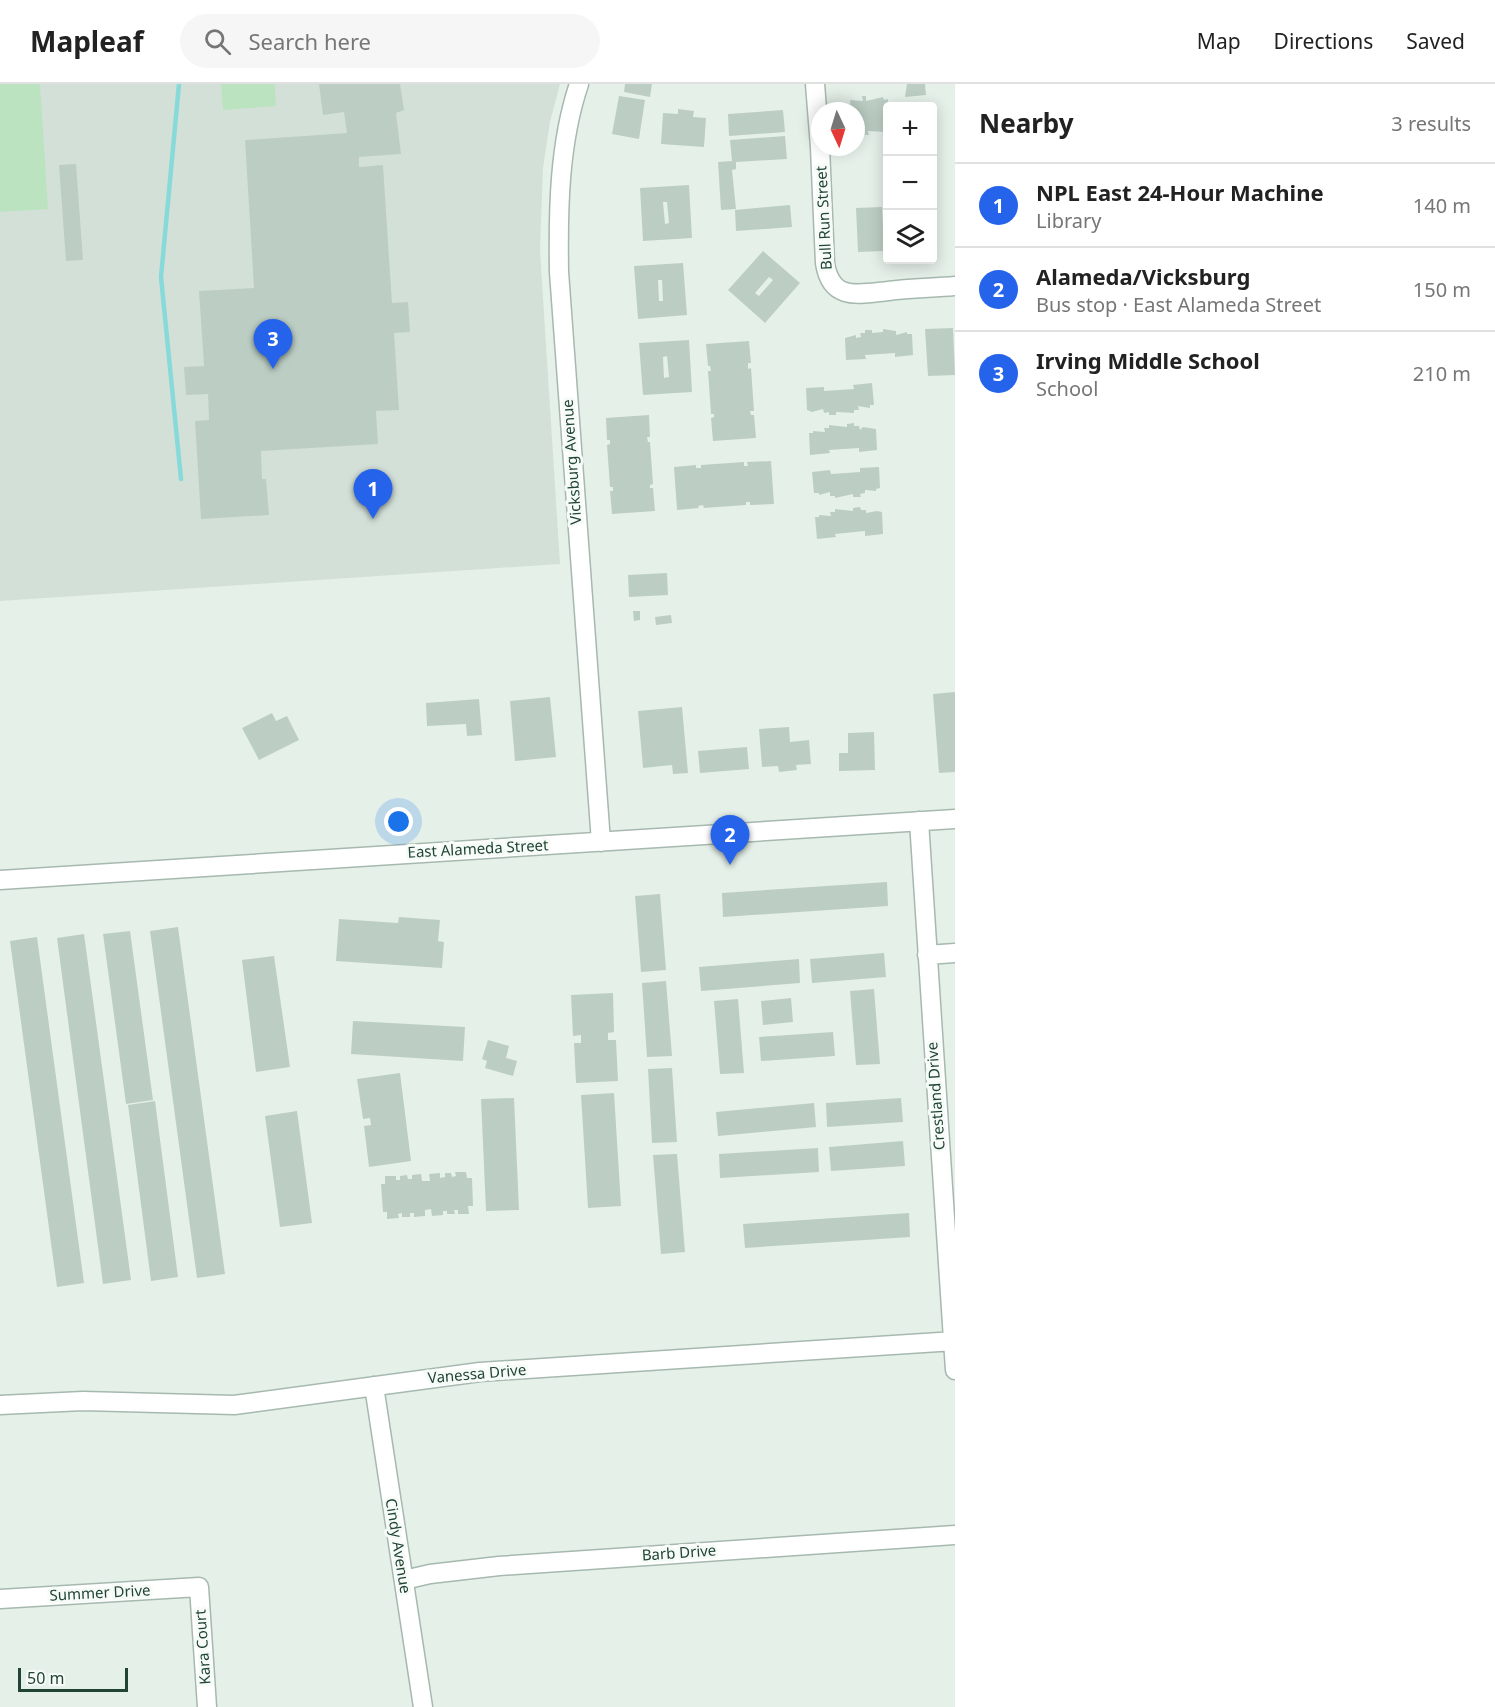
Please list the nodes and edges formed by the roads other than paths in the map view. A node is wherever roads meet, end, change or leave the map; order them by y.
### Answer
1 (579, 84) edge
2 (815, 84) edge
3 (816, 102) edge
4 (820, 156) edge
5 (955, 286) edge
6 (955, 819) edge
7 (919, 821) junction
8 (601, 842) junction
9 (0, 880) edge
10 (955, 953) edge
11 (927, 955) junction
12 (947, 1147) edge
13 (954, 1342) edge
14 (955, 1370) edge
15 (374, 1386) junction
16 (0, 1405) edge
17 (955, 1535) edge
18 (404, 1580) junction
19 (199, 1587) joint
20 (0, 1599) edge
21 (207, 1707) edge
22 (423, 1707) edge

1 - 8 street, Vicksburg Avenue
2 - 3 street, Bull Run Street
4 - 5 street, Bull Run Street
6 - 7 street, East Alameda Street
7 - 8 street, East Alameda Street
7 - 11 street, Crestland Drive
8 - 9 street, East Alameda Street
10 - 11 street
11 - 12 street, Crestland Drive
12 - 13 street, Crestland Drive
13 - 14 street, Crestland Drive
13 - 15 street, Vanessa Drive
15 - 16 street, Vanessa Drive
15 - 18 street, Cindy Avenue
17 - 18 street, Barb Drive
18 - 22 street, Cindy Avenue
19 - 20 street, Summer Drive
19 - 21 street, Kara Court

